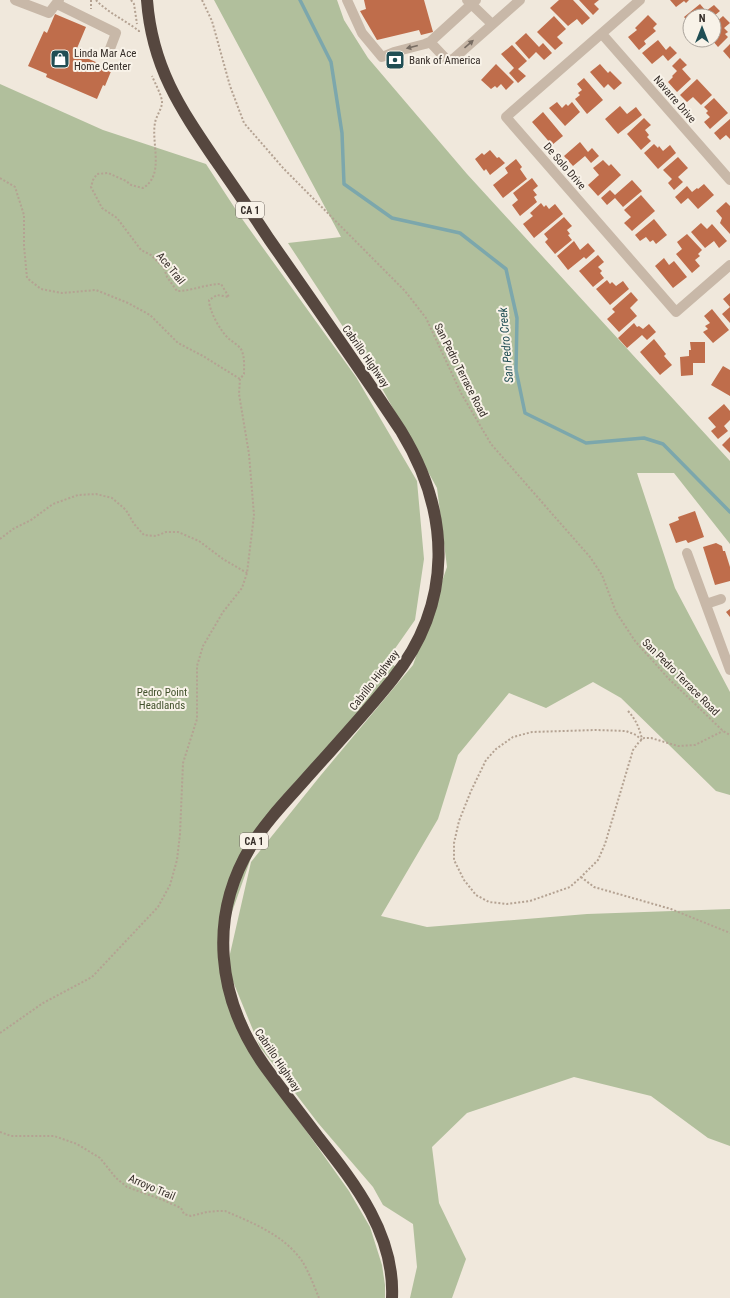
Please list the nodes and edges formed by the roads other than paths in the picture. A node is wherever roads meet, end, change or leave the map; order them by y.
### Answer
1 (15, 0) edge
2 (147, 0) edge
3 (347, 0) edge
4 (520, 0) edge
5 (640, 0) edge
6 (471, 1) edge
7 (58, 2) edge
8 (492, 24) junction
9 (602, 34) junction
10 (430, 42) junction
11 (108, 54) dead end
12 (730, 180) edge
13 (730, 265) edge
14 (687, 553) dead end
15 (721, 599) dead end
16 (706, 604) junction
17 (730, 670) edge
18 (392, 1298) edge

1 - 7 street
2 - 18 highway, Cabrillo Highway / CA 1
10 -> 3 street
4 - 8 street
5 - 9 street, De Solo Drive
6 - 8 street
6 - 10 street
7 - 11 street
10 -> 8 street
9 - 12 street, Navarre Drive
9 - 13 street, De Solo Drive
14 - 16 street
15 - 16 street
16 - 17 street

